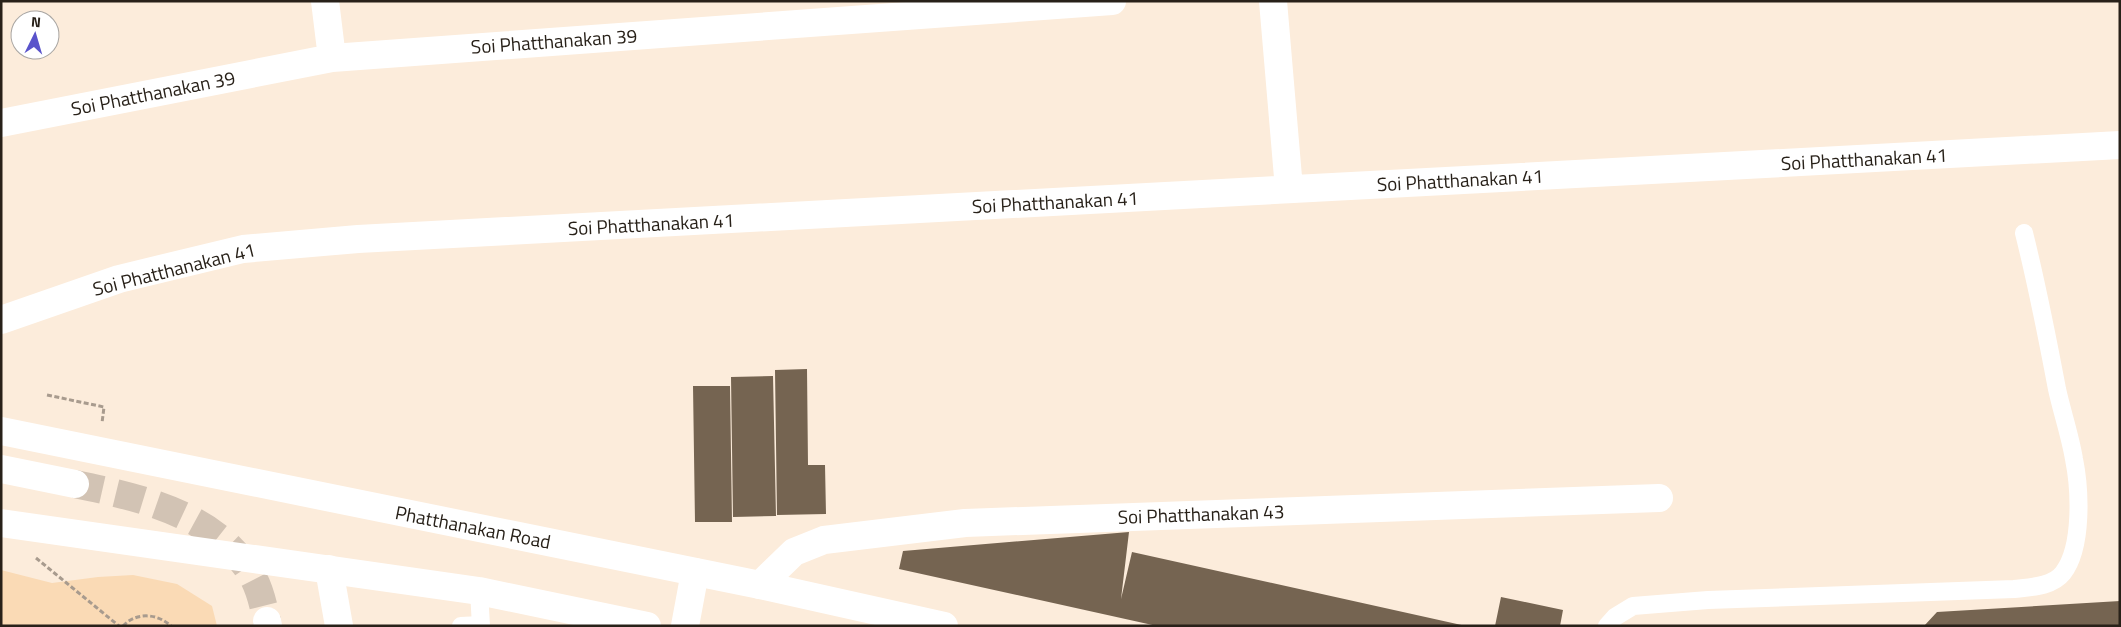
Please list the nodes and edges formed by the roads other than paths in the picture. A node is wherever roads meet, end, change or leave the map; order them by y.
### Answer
1 (325, 1) edge
2 (1112, 1) edge
3 (1273, 1) edge
4 (841, 10) edge
5 (332, 58) junction
6 (1, 123) edge
7 (2120, 145) edge
8 (1289, 189) junction
9 (2024, 233) dead end
10 (1, 320) edge
11 (1, 431) edge
12 (1, 469) edge
13 (75, 484) tunnel mouth
14 (1659, 498) dead end
15 (1, 523) edge
16 (329, 569) junction
17 (694, 572) junction
18 (760, 585) junction
19 (479, 591) junction
20 (481, 625) edge
21 (339, 626) edge
22 (461, 626) edge
23 (647, 626) edge
24 (685, 626) edge
25 (944, 626) edge
26 (1607, 626) edge

1 - 5 street
2 - 4 street, Soi Phatthanakan 39
3 - 8 street
4 - 5 street, Soi Phatthanakan 39
5 - 6 street, Soi Phatthanakan 39
7 - 8 street, Soi Phatthanakan 41
8 - 10 street, Soi Phatthanakan 41
9 - 26 lane
11 - 17 street, Phatthanakan Road
12 - 13 street
14 - 18 street, Soi Phatthanakan 43
15 - 16 street
16 - 19 street
16 - 21 street
17 - 18 street, Phatthanakan Road
17 - 24 street
18 - 25 street, Phatthanakan Road
19 - 20 lane
19 - 23 street
20 - 22 lane

